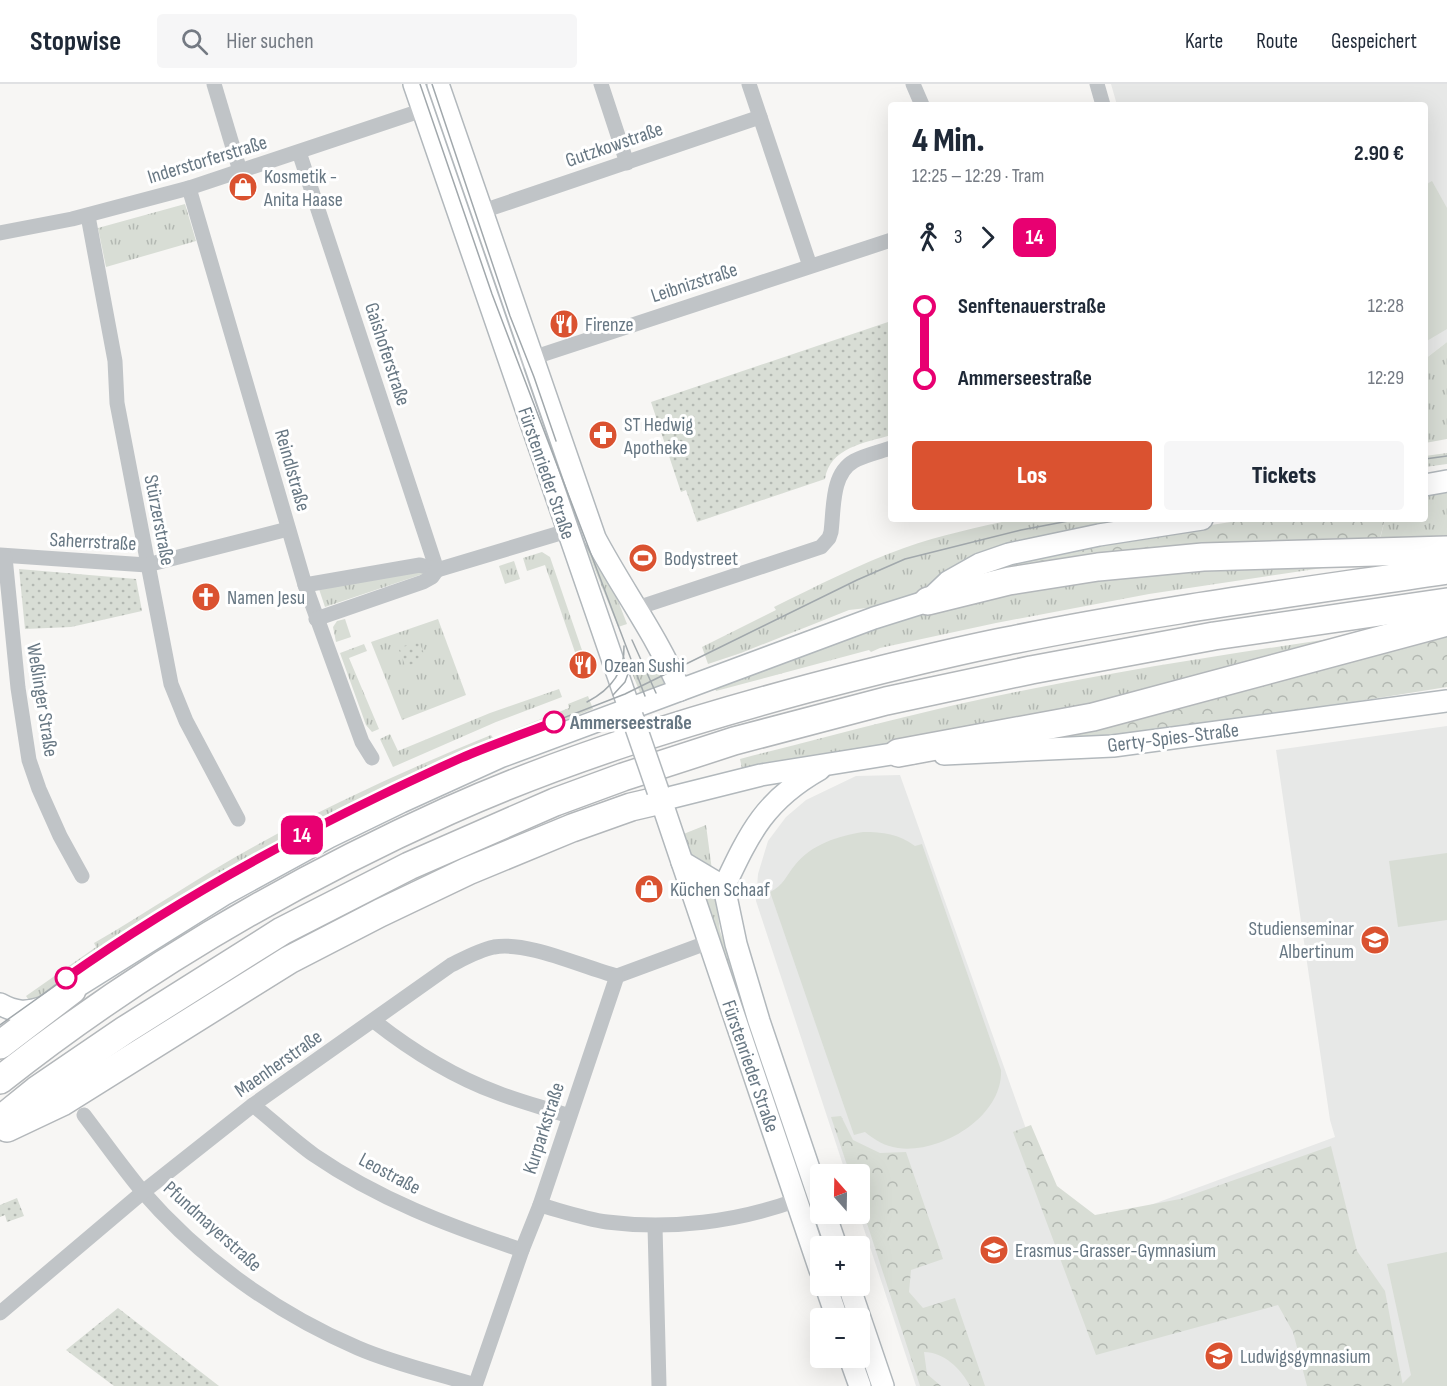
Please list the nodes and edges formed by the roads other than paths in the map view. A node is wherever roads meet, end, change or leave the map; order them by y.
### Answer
1 (214, 84) edge
2 (414, 84) edge
3 (438, 84) edge
4 (601, 84) edge
5 (749, 84) edge
6 (913, 84) edge
7 (1097, 84) edge
8 (921, 102) edge
9 (1102, 102) edge
10 (423, 110) junction
11 (760, 117) junction
12 (299, 152) junction
13 (627, 163) junction
14 (240, 171) junction
15 (189, 188) junction
16 (483, 211) junction
17 (88, 216) junction
18 (0, 233) edge
19 (888, 241) edge
20 (810, 266) junction
21 (532, 358) junction
22 (510, 365) junction
23 (888, 449) edge
24 (1447, 481) edge
25 (1428, 484) edge
26 (1183, 522) edge
27 (288, 529) junction
28 (567, 531) junction
29 (1447, 550) edge
30 (3, 556) edge
31 (147, 565) junction
32 (436, 570) junction
33 (1447, 570) edge
34 (305, 585) junction
35 (928, 601) junction
36 (1447, 602) edge
37 (637, 608) junction
38 (316, 619) junction
39 (1447, 622) edge
40 (680, 690) junction
41 (1447, 700) edge
42 (630, 712) junction
43 (898, 753) junction
44 (372, 758) dead end
45 (827, 765) junction
46 (659, 796) junction
47 (238, 819) dead end
48 (682, 862) junction
49 (82, 876) dead end
50 (724, 887) junction
51 (709, 942) junction
52 (617, 976) junction
53 (72, 990) junction
54 (0, 1004) edge
55 (374, 1021) junction
56 (0, 1045) edge
57 (0, 1080) edge
58 (253, 1105) junction
59 (84, 1115) dead end
60 (569, 1116) junction
61 (0, 1120) edge
62 (0, 1131) edge
63 (810, 1170) edge
64 (143, 1192) junction
65 (797, 1200) junction
66 (540, 1206) junction
67 (656, 1226) junction
68 (810, 1240) edge
69 (522, 1250) junction
70 (852, 1296) edge
71 (0, 1312) edge
72 (854, 1368) edge
73 (475, 1385) edge
74 (659, 1386) edge
75 (860, 1386) edge
76 (883, 1386) edge

1 - 14 street
2 - 10 main road, Fürstenrieder Straße
3 - 16 main road, Fürstenrieder Straße
4 - 13 street
5 - 11 street
6 - 8 street
7 - 9 street
10 - 12 street, Inderstorferstraße
10 - 22 main road, Fürstenrieder Straße
11 - 13 street, Gutzkowstraße
11 - 20 street
12 - 14 street, Inderstorferstraße
12 - 32 street, Gaishoferstraße
13 - 16 street, Gutzkowstraße
14 - 15 street, Inderstorferstraße
15 - 17 street, Inderstorferstraße
15 - 27 street, Reindlstraße
16 - 21 main road, Fürstenrieder Straße
17 - 18 street, Inderstorferstraße
17 - 31 street, Stürzerstraße
19 - 20 street, Leibnizstraße
20 - 21 street, Leibnizstraße
21 - 22 street, Leibnizstraße
21 - 37 main road, Fürstenrieder Straße
22 - 28 main road, Fürstenrieder Straße
23 - 37 street
24 - 25 main road
26 - 35 main road
27 - 31 street, Saherrstraße
27 - 34 street, Reindlstraße
28 - 32 street
28 - 42 main road, Fürstenrieder Straße
29 - 35 highway
30 - 31 street, Saherrstraße
30 - 49 street, Weßlinger Straße
31 - 47 street, Stürzerstraße
32 - 34 street
32 - 38 street
33 - 57 highway
34 - 38 street, Reindlstraße
35 - 40 main road
36 - 61 highway
37 - 40 main road, Fürstenrieder Straße
38 - 44 street, Reindlstraße
39 - 43 highway
40 - 42 main road
41 - 43 main road, Gerty-Spies-Straße
42 - 46 main road, Fürstenrieder Straße, bridge
42 - 53 main road
43 - 45 main road
45 - 46 main road
45 - 50 main road
46 - 48 main road, Fürstenrieder Straße
46 - 62 highway
48 - 50 main road
48 - 51 main road, Fürstenrieder Straße
50 - 63 main road, Fürstenrieder Straße
51 - 52 street
51 - 65 main road, Fürstenrieder Straße
52 - 55 street, Maenherstraße
52 - 60 street, Kurparkstraße
53 - 54 main road
53 - 56 highway
55 - 58 street, Maenherstraße
55 - 60 street
58 - 64 street, Maenherstraße
58 - 69 street, Leostraße
59 - 64 street, Pfundmayerstraße
60 - 66 street, Kurparkstraße
64 - 71 street, Maenherstraße
64 - 73 street, Pfundmayerstraße
65 - 67 street
65 - 68 main road, Fürstenrieder Straße
66 - 67 street
66 - 69 street, Kurparkstraße
67 - 74 street
69 - 73 street, Kurparkstraße
70 - 76 main road
72 - 75 main road

